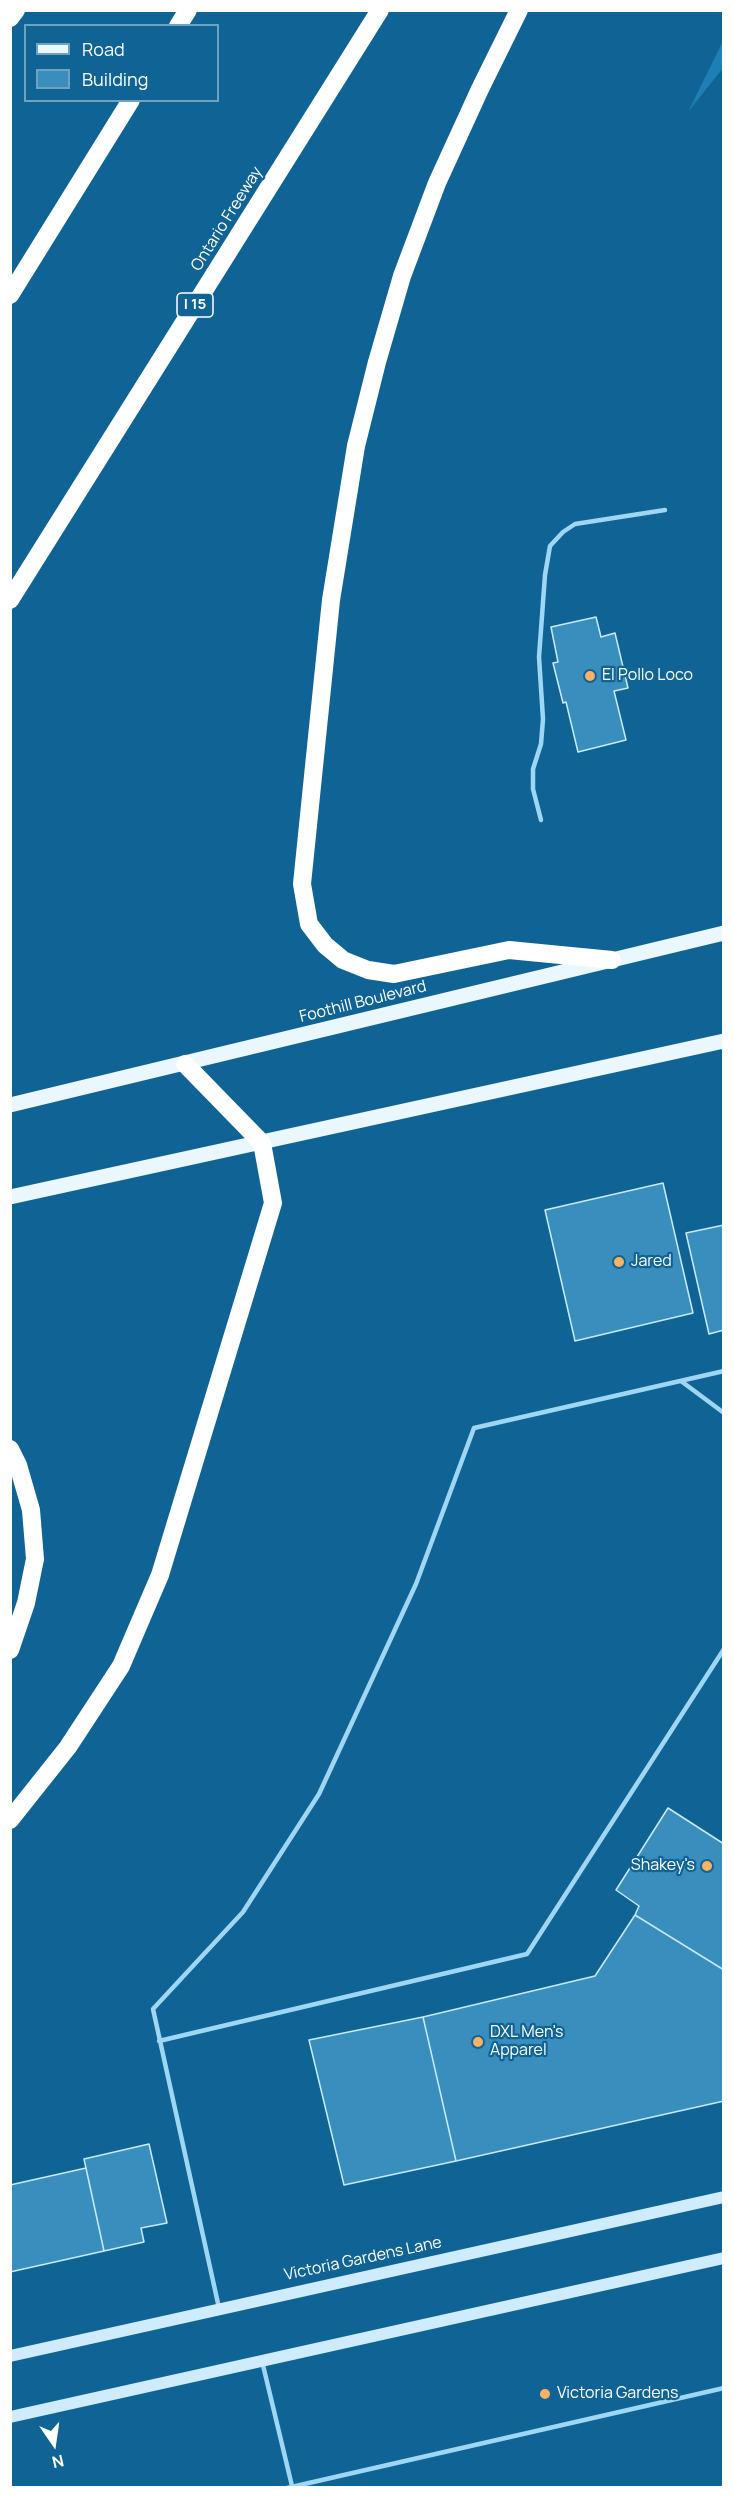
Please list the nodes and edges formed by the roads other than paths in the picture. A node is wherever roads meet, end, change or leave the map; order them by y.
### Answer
1 (16, 10) edge
2 (188, 10) edge
3 (380, 10) edge
4 (519, 10) edge
5 (10, 18) edge
6 (179, 24) edge
7 (131, 102) edge
8 (10, 295) edge
9 (665, 510) dead end
10 (10, 600) edge
11 (541, 820) dead end
12 (723, 933) edge
13 (612, 960) junction
14 (723, 1041) edge
15 (185, 1064) junction
16 (10, 1105) edge
17 (262, 1143) junction
18 (10, 1197) edge
19 (723, 1371) edge
20 (681, 1381) junction
21 (723, 1413) edge
22 (10, 1449) edge
23 (723, 1649) edge
24 (10, 1650) edge
25 (10, 1820) edge
26 (159, 2041) junction
27 (723, 2197) edge
28 (723, 2258) edge
29 (219, 2309) junction
30 (10, 2356) edge
31 (262, 2361) junction
32 (723, 2388) edge
33 (10, 2417) edge
34 (289, 2487) edge

1 - 5 highway
2 - 6 highway
3 - 10 highway, Ontario Freeway / I 15
4 - 13 highway
7 - 8 highway
9 - 11 lane
12 - 13 main road, Foothill Boulevard
13 - 15 main road, Foothill Boulevard
14 - 17 main road
15 - 16 main road, Foothill Boulevard
15 - 17 highway
17 - 18 main road
17 - 25 highway
19 - 20 lane
20 - 21 lane
20 - 26 lane
22 - 24 highway
23 - 26 lane
26 - 29 lane
27 - 29 main road, Victoria Gardens Lane
28 - 31 main road
29 - 30 main road, Victoria Gardens Lane
31 - 33 main road
31 - 34 lane
32 - 34 lane

